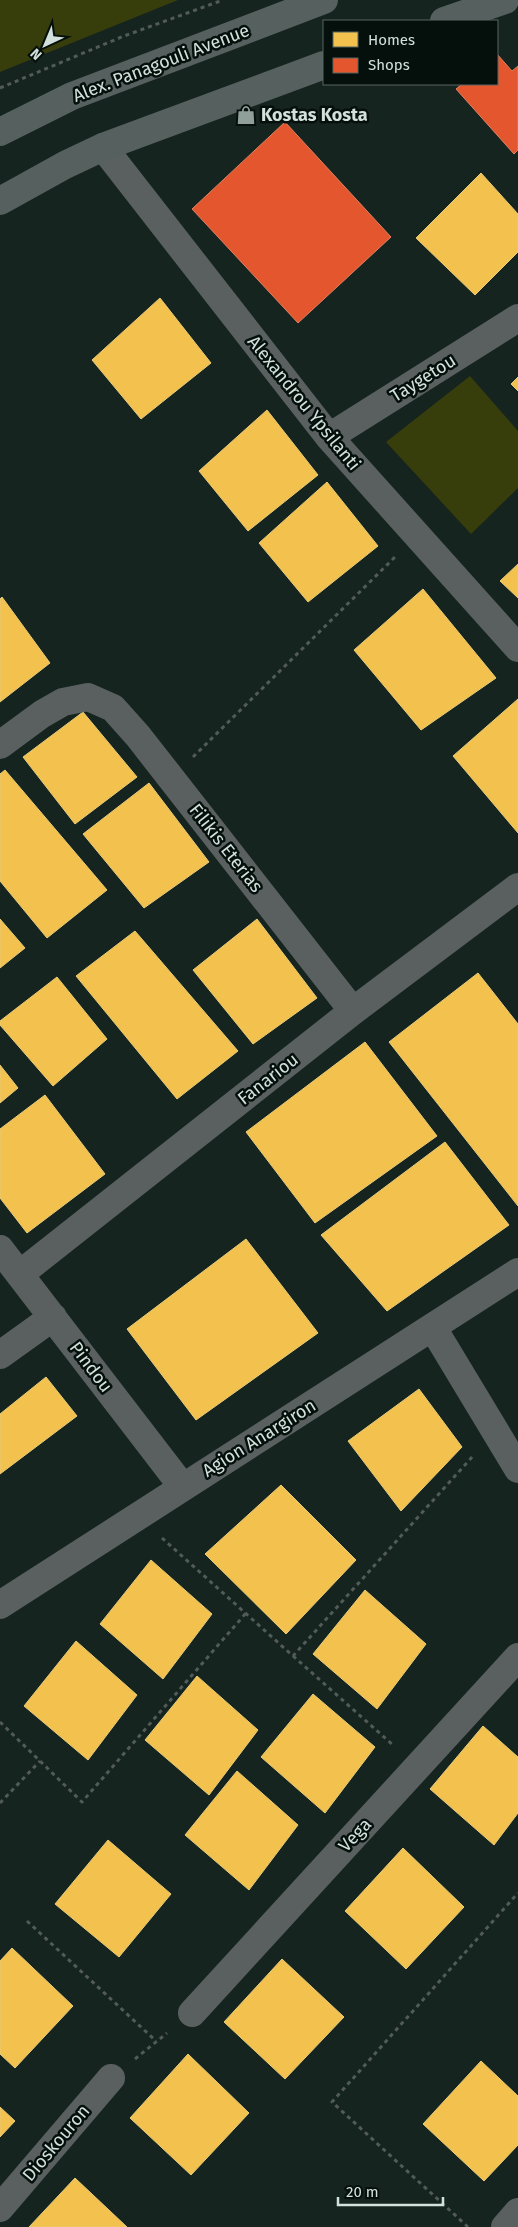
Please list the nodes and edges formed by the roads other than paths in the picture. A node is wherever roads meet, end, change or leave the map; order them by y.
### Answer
1 (324, 0) edge
2 (505, 0) edge
3 (447, 20) edge
4 (323, 65) edge
5 (0, 132) edge
6 (102, 147) junction
7 (0, 201) edge
8 (518, 318) edge
9 (329, 437) junction
10 (518, 648) edge
11 (0, 745) edge
12 (518, 887) edge
13 (354, 1011) junction
14 (0, 1249) edge
15 (518, 1272) edge
16 (20, 1274) junction
17 (53, 1317) junction
18 (433, 1328) junction
19 (0, 1355) edge
20 (518, 1469) edge
21 (182, 1486) junction
22 (0, 1605) edge
23 (518, 1657) edge
24 (192, 2013) road end
25 (111, 2078) road end
26 (0, 2208) edge
27 (518, 2212) edge
28 (505, 2227) edge

1 - 5 main road, Alex. Panagouli Avenue
2 - 3 main road
4 - 6 main road
6 - 7 main road
6 - 9 street, Alexandrou Ypsilanti
8 - 9 street, Taygetou
9 - 10 street, Alexandrou Ypsilanti
11 - 13 street, Filikis Eterias
12 - 13 street, Fanariou
13 - 16 street, Fanariou
14 - 16 street, Pindou
15 - 18 street, Agion Anargiron
16 - 17 street, Pindou
17 - 19 street
17 - 21 street, Pindou
18 - 20 street
18 - 21 street, Agion Anargiron
21 - 22 street, Agion Anargiron
23 - 24 street, Vega
25 - 26 street, Dioskouron
27 - 28 street

